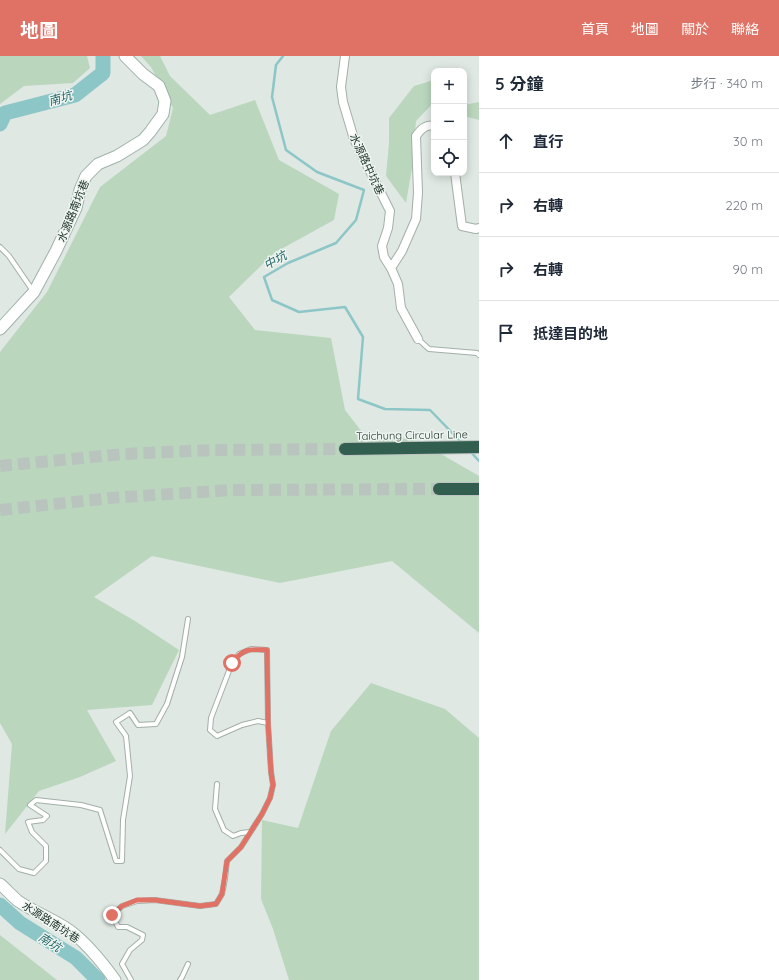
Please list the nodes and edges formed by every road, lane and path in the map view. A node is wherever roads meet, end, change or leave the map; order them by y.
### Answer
1 (125, 56) edge
2 (345, 56) edge
3 (431, 125) edge
4 (455, 176) edge
5 (479, 228) edge
6 (0, 247) edge
7 (391, 268) junction
8 (34, 292) junction
9 (0, 329) edge
10 (418, 339) joint
11 (479, 355) edge
12 (479, 447) edge
13 (345, 449) tunnel mouth
14 (439, 489) tunnel mouth
15 (479, 489) edge
16 (188, 619) dead end
17 (268, 723) junction
18 (217, 784) dead end
19 (250, 832) junction
20 (0, 850) edge
21 (0, 884) edge
22 (188, 964) dead end
23 (115, 980) edge
24 (131, 980) edge
25 (180, 980) edge

1 - 8 street, 水源路南坑巷
2 - 7 street, 水源路中坑巷
3 - 7 street
4 - 5 street
6 - 8 lane
7 - 10 street, 水源路中坑巷
8 - 9 street, 水源路南坑巷
10 - 11 lane, 水源路中坑巷
12 - 13 highway, Taichung Circular Line
14 - 15 highway
16 - 20 lane
17 - 17 lane
17 - 19 lane
18 - 19 lane
19 - 24 lane
21 - 23 street, 水源路南坑巷
22 - 25 lane

